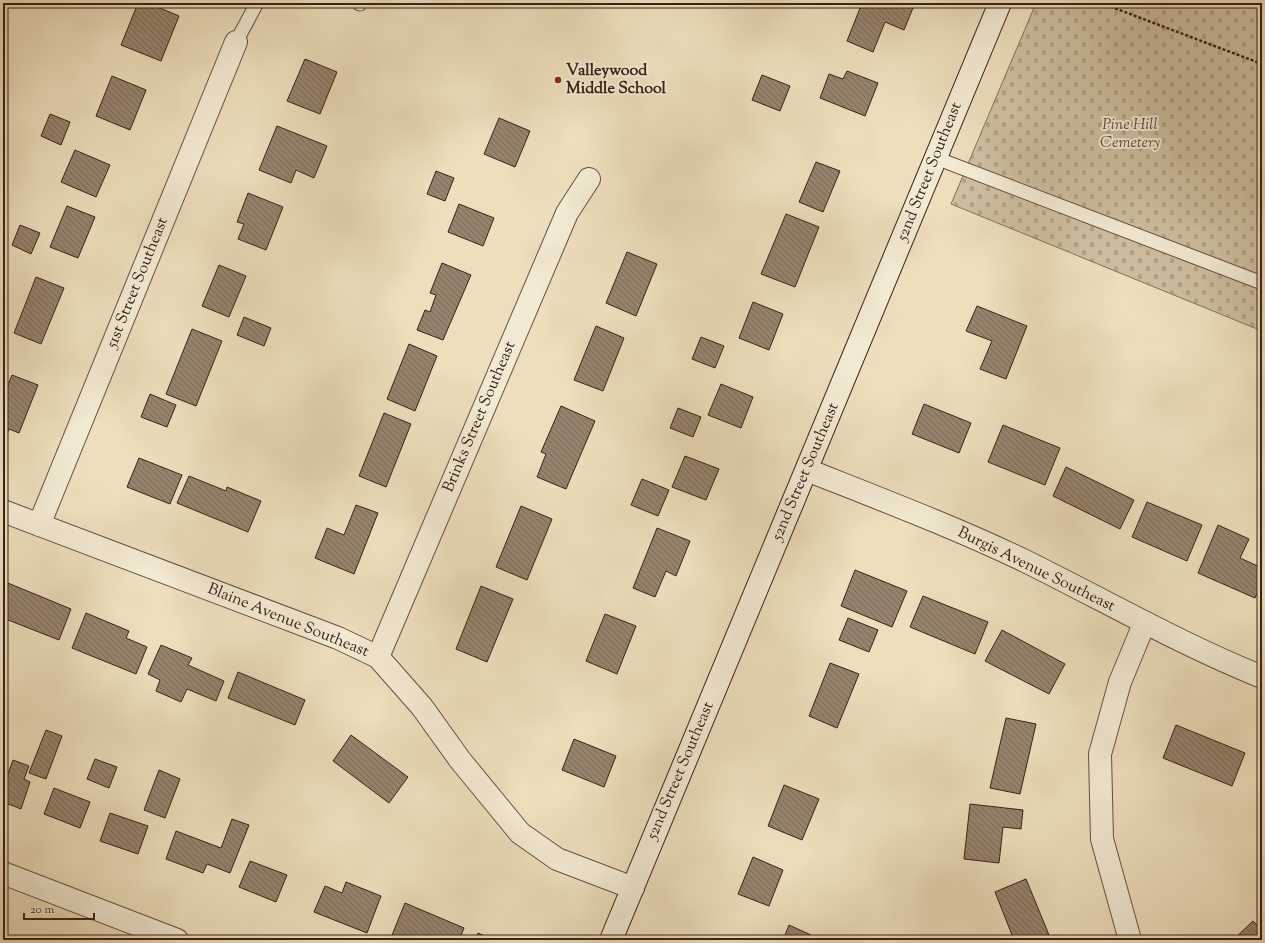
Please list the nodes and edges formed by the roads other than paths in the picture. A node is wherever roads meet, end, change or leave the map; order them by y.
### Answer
1 (257, 3) edge
2 (1000, 3) edge
3 (236, 42) joint
4 (936, 158) junction
5 (589, 179) dead end
6 (1262, 283) edge
7 (807, 470) junction
8 (3, 511) edge
9 (39, 525) junction
10 (1144, 624) junction
11 (378, 657) junction
12 (1262, 678) edge
13 (3, 873) edge
14 (632, 888) junction
15 (177, 940) edge
16 (611, 940) edge
17 (1130, 940) edge

1 - 3 lane
2 - 4 street, 52nd Street Southeast
3 - 9 street, 51st Street Southeast
4 - 6 lane
4 - 7 street, 52nd Street Southeast
5 - 11 street, Brinks Street Southeast
7 - 10 street, Burgis Avenue Southeast
7 - 14 street, 52nd Street Southeast
8 - 9 street, Blaine Avenue Southeast
9 - 11 street, Blaine Avenue Southeast
10 - 12 street, Burgis Avenue Southeast
10 - 17 street
11 - 14 street, Blaine Avenue Southeast
13 - 15 street
14 - 16 street, 52nd Street Southeast

